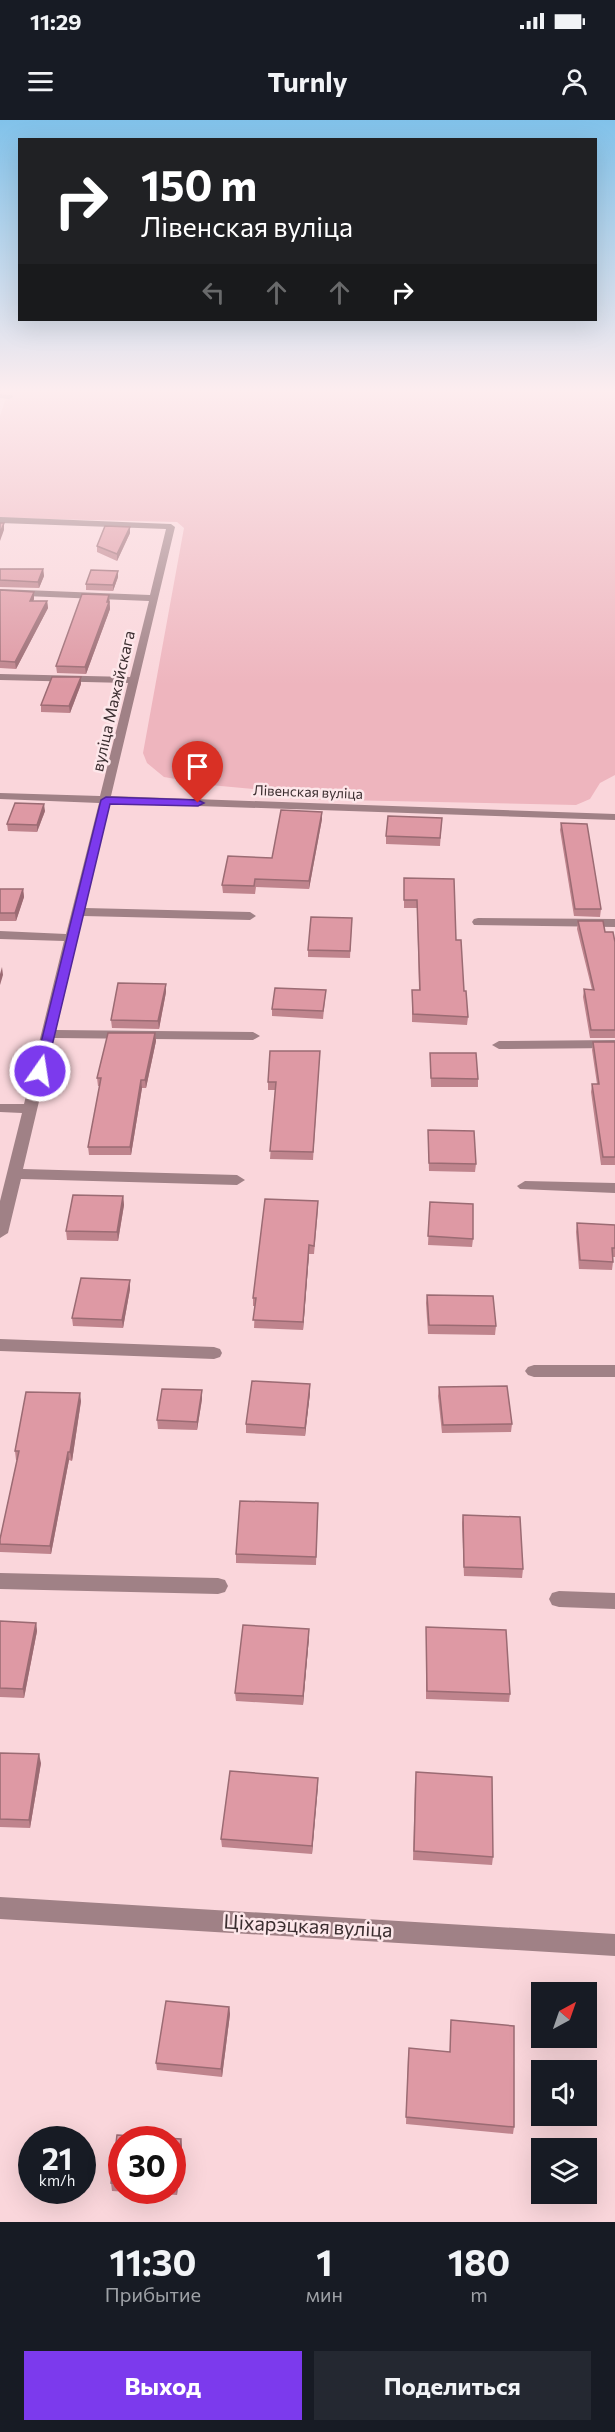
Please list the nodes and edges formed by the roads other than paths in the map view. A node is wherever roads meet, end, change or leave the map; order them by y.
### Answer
1 (0, 520) edge
2 (0, 592) edge
3 (154, 598) junction
4 (0, 677) edge
5 (135, 680) junction
6 (0, 796) edge
7 (106, 800) junction
8 (615, 817) edge
9 (78, 912) junction
10 (250, 916) dead end
11 (478, 922) dead end
12 (615, 923) edge
13 (0, 935) edge
14 (72, 938) junction
15 (49, 1034) junction
16 (254, 1036) dead end
17 (615, 1044) edge
18 (499, 1045) dead end
19 (0, 1108) edge
20 (31, 1109) junction
21 (15, 1174) junction
22 (237, 1180) dead end
23 (525, 1186) dead end
24 (615, 1188) edge
25 (0, 1233) edge
26 (0, 1345) edge
27 (214, 1353) dead end
28 (534, 1371) dead end
29 (615, 1371) edge
30 (0, 1581) edge
31 (218, 1586) dead end
32 (559, 1599) dead end
33 (615, 1601) edge
34 (0, 1908) edge
35 (615, 1945) edge

1 - 3 street, вуліца Мажайскага
2 - 3 street
3 - 5 street, вуліца Мажайскага
4 - 5 street
5 - 7 street, вуліца Мажайскага
6 - 7 street, Лівенская вуліца
7 - 8 street, Лівенская вуліца
7 - 9 street, вуліца Мажайскага
9 - 10 street
9 - 14 street, вуліца Мажайскага
11 - 12 street
13 - 14 street
14 - 15 street, вуліца Мажайскага
15 - 16 street
15 - 20 street, вуліца Мажайскага
17 - 18 street
19 - 20 street
20 - 21 street, вуліца Мажайскага
21 - 22 street
21 - 25 street, вуліца Мажайскага
23 - 24 street
26 - 27 street
28 - 29 street
30 - 31 street
32 - 33 street
34 - 35 street, Ціхарэцкая вуліца

